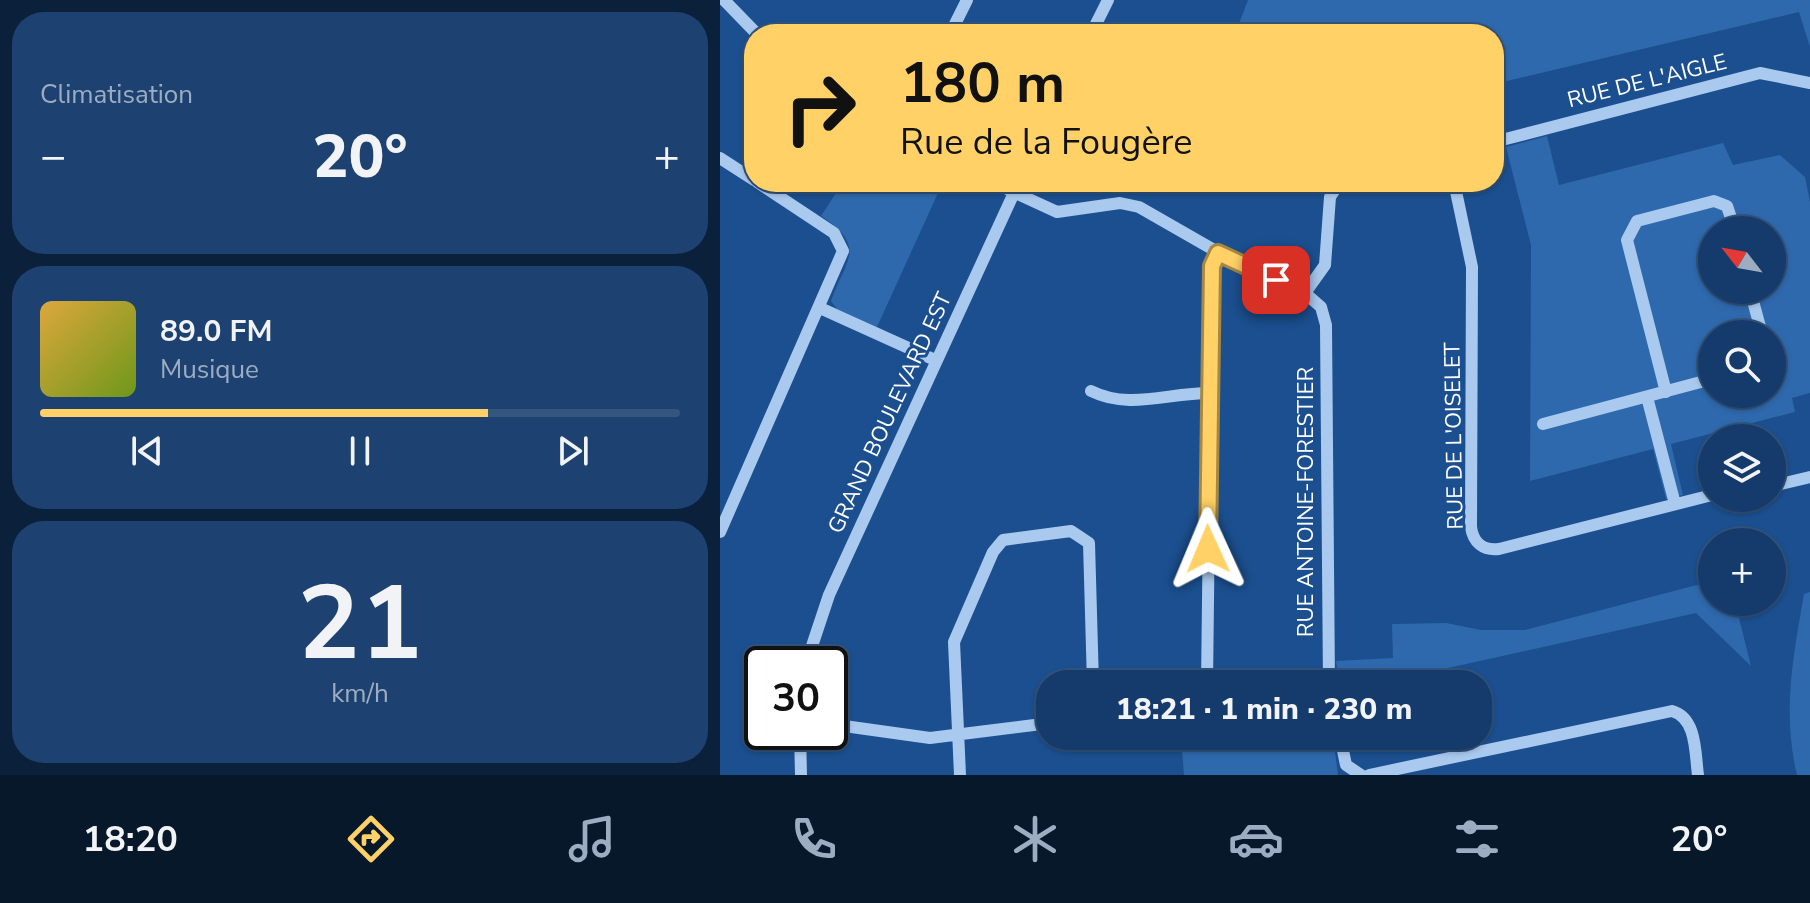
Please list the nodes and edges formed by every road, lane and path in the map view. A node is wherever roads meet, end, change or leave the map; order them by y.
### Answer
1 (724, 0) edge
2 (1108, 0) edge
3 (963, 1) edge
4 (747, 24) edge
5 (954, 24) edge
6 (1096, 24) edge
7 (1810, 83) edge
8 (1504, 139) edge
9 (720, 158) edge
10 (744, 173) edge
11 (772, 192) edge
12 (1015, 192) edge
13 (1025, 192) edge
14 (1333, 192) edge
15 (1456, 192) edge
16 (1730, 216) edge
17 (1218, 253) junction
18 (1305, 293) junction
19 (820, 308) junction
20 (935, 360) junction
21 (1698, 383) edge
22 (1091, 391) dead end
23 (1666, 392) junction
24 (1209, 393) junction
25 (1647, 397) junction
26 (1543, 424) dead end
27 (1810, 477) edge
28 (1786, 483) edge
29 (1698, 498) edge
30 (1675, 504) junction
31 (720, 532) edge
32 (811, 646) edge
33 (1093, 670) edge
34 (1207, 670) edge
35 (1329, 670) edge
36 (1036, 725) edge
37 (848, 727) edge
38 (959, 735) junction
39 (800, 750) edge
40 (1343, 750) edge
41 (801, 775) edge
42 (960, 775) edge
43 (1361, 775) edge
44 (1369, 775) edge
45 (1698, 775) edge

1 - 4 street
2 - 6 street
3 - 5 street
7 - 8 street, RUE DE L'AIGLE
9 - 10 street
11 - 19 street
12 - 20 street, GRAND BOULEVARD EST
13 - 17 street
14 - 18 street
15 - 30 street, RUE DE L'OISELET
16 - 23 street
17 - 18 street
17 - 24 street
18 - 35 street, RUE ANTOINE-FORESTIER
19 - 20 street
19 - 31 street
20 - 32 street, GRAND BOULEVARD EST
21 - 23 street
22 - 24 street
23 - 25 street
24 - 34 street
25 - 26 street
25 - 30 street
27 - 28 street
29 - 30 street, RUE DE L'OISELET
33 - 38 street
36 - 38 street
37 - 38 street
38 - 42 street
39 - 41 street
40 - 43 street
44 - 45 street

